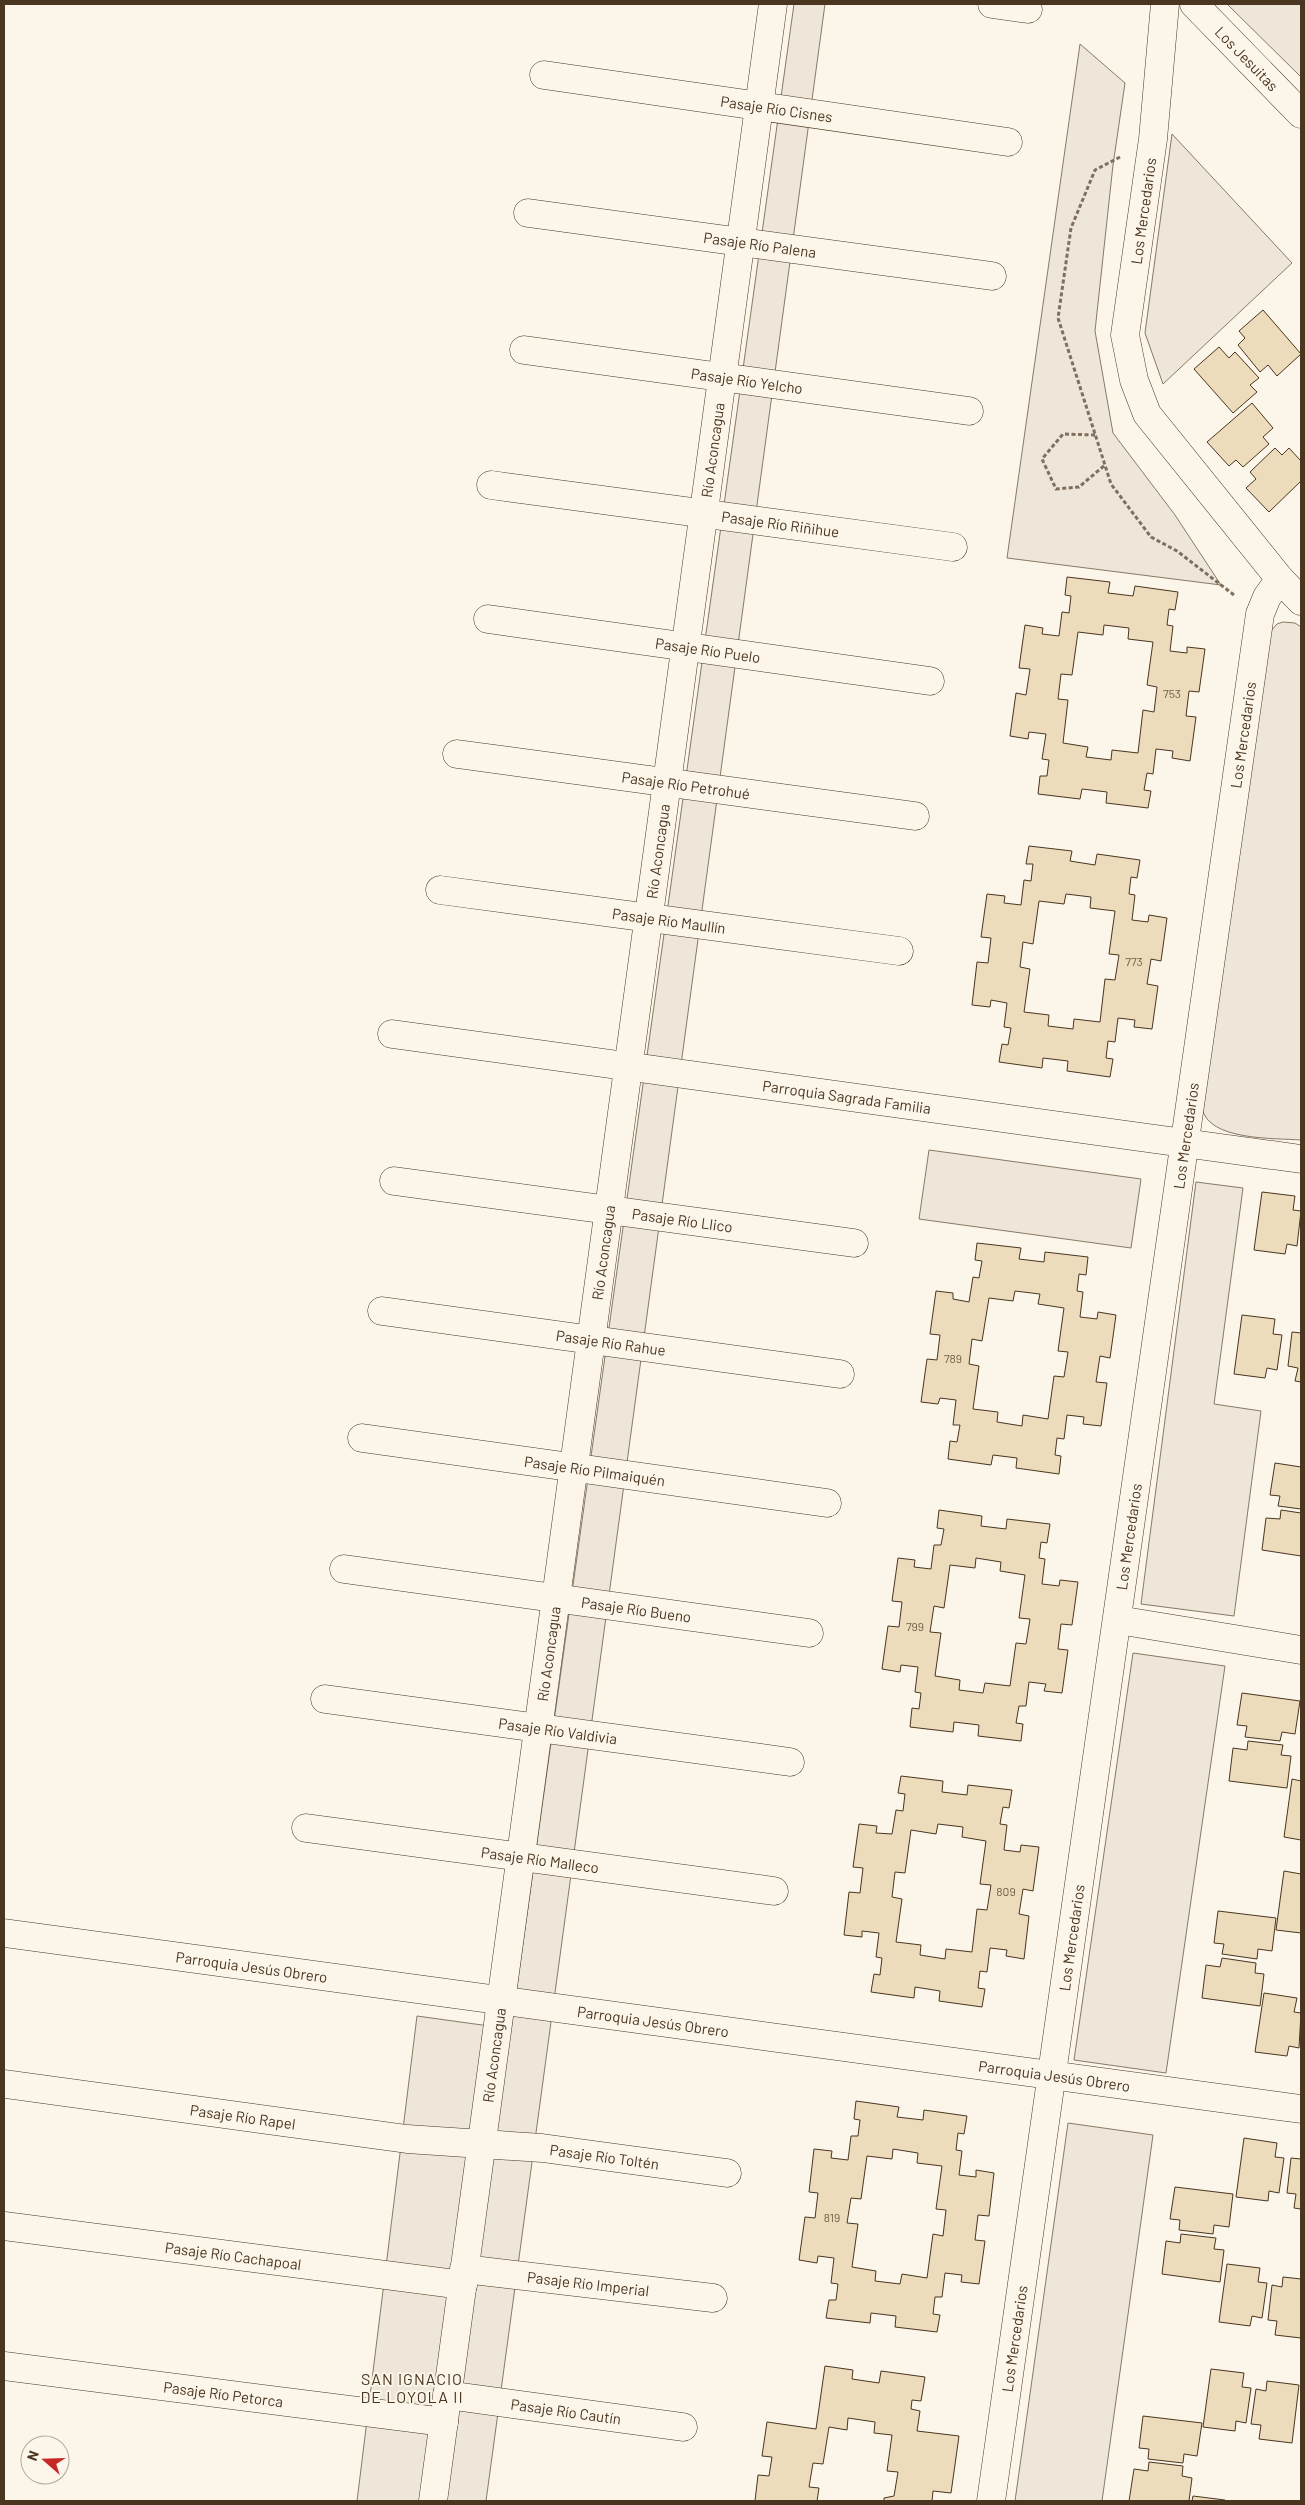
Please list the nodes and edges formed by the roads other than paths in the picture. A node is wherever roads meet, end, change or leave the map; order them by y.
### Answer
1 (773, 4) edge
2 (992, 4) edge
3 (1165, 4) edge
4 (1194, 4) edge
5 (1028, 9) dead end
6 (544, 75) dead end
7 (759, 106) junction
8 (1301, 114) edge
9 (1008, 142) dead end
10 (528, 214) dead end
11 (740, 242) junction
12 (992, 276) dead end
13 (524, 350) dead end
14 (722, 377) junction
15 (969, 411) dead end
16 (491, 485) dead end
17 (704, 514) junction
18 (953, 547) dead end
19 (1280, 579) junction
20 (1301, 601) edge
21 (488, 619) dead end
22 (686, 647) junction
23 (930, 681) dead end
24 (457, 754) dead end
25 (667, 783) junction
26 (915, 816) dead end
27 (440, 890) dead end
28 (649, 918) junction
29 (899, 951) dead end
30 (392, 1034) dead end
31 (628, 1066) junction
32 (1184, 1143) junction
33 (1301, 1159) edge
34 (394, 1181) dead end
35 (609, 1210) junction
36 (854, 1243) dead end
37 (382, 1311) dead end
38 (591, 1340) junction
39 (840, 1374) dead end
40 (362, 1438) dead end
41 (574, 1467) junction
42 (827, 1503) dead end
43 (344, 1569) dead end
44 (556, 1598) junction
45 (1118, 1620) junction
46 (809, 1633) dead end
47 (1301, 1650) edge
48 (326, 1698) dead end
49 (538, 1728) junction
50 (790, 1762) dead end
51 (306, 1828) dead end
52 (521, 1857) junction
53 (774, 1891) dead end
54 (4, 1933) edge
55 (501, 2001) junction
56 (1052, 2076) junction
57 (6, 2084) dead end
58 (1301, 2109) edge
59 (481, 2144) junction
60 (727, 2173) dead end
61 (4, 2226) edge
62 (463, 2277) junction
63 (713, 2298) dead end
64 (4, 2366) edge
65 (447, 2395) junction
66 (444, 2422) junction
67 (684, 2427) dead end
68 (433, 2501) edge
69 (991, 2501) edge

1 - 7 street, Río Aconcagua
2 - 5 street
3 - 19 street, Los Mercedarios
4 - 8 street, Los Jesuitas
6 - 7 street, Pasaje Río Cisnes
7 - 9 street, Pasaje Río Cisnes
7 - 11 street, Río Aconcagua
10 - 11 street, Pasaje Río Palena
11 - 12 street, Pasaje Río Palena
11 - 14 street, Río Aconcagua
13 - 14 street, Pasaje Río Yelcho
14 - 15 street, Pasaje Río Yelcho
14 - 17 street, Río Aconcagua
16 - 17 street, Pasaje Río Riñihue
17 - 18 street, Pasaje Río Riñihue
17 - 22 street, Río Aconcagua
19 - 20 street, Los Mercedarios
19 - 32 street, Los Mercedarios
21 - 22 street, Pasaje Río Puelo
22 - 23 street, Pasaje Río Puelo
22 - 25 street, Río Aconcagua
24 - 25 street, Pasaje Río Petrohué
25 - 26 street, Pasaje Río Petrohué
25 - 28 street, Río Aconcagua
27 - 28 street, Pasaje Río Maullín
28 - 29 street, Pasaje Río Maullín
28 - 31 street, Río Aconcagua
30 - 31 street, Parroquia Sagrada Familia
31 - 32 street, Parroquia Sagrada Familia
31 - 35 street, Río Aconcagua
32 - 33 street, Parroquia Sagrada Familia
32 - 45 street, Los Mercedarios
34 - 35 street, Pasaje Río Llico
35 - 36 street, Pasaje Río Llico
35 - 38 street, Río Aconcagua
37 - 38 street, Pasaje Río Rahue
38 - 39 street, Pasaje Río Rahue
38 - 41 street, Río Aconcagua
40 - 41 street, Pasaje Río Pilmaiquén
41 - 42 street, Pasaje Río Pilmaiquén
41 - 44 street, Río Aconcagua
43 - 44 street, Pasaje Río Bueno
44 - 46 street, Pasaje Río Bueno
44 - 49 street, Río Aconcagua
45 - 47 street
45 - 56 street, Los Mercedarios
48 - 49 street, Pasaje Río Valdivia
49 - 50 street, Pasaje Río Valdivia
49 - 52 street, Río Aconcagua
51 - 52 street, Pasaje Río Malleco
52 - 53 street, Pasaje Río Malleco
52 - 55 street, Río Aconcagua
54 - 55 street, Parroquia Jesús Obrero
55 - 56 street, Parroquia Jesús Obrero
55 - 59 street, Río Aconcagua
56 - 58 street, Parroquia Jesús Obrero
56 - 69 street, Los Mercedarios
57 - 59 street, Pasaje Río Rapel
59 - 60 street, Pasaje Río Toltén
59 - 62 street, Río Aconcagua
61 - 62 street, Pasaje Río Cachapoal
62 - 63 street, Pasaje Río Imperial
62 - 65 street, Río Aconcagua
64 - 66 street, Pasaje Río Petorca
65 - 66 street, Río Aconcagua
65 - 67 street, Pasaje Río Cautín
66 - 68 street, Río Aconcagua

